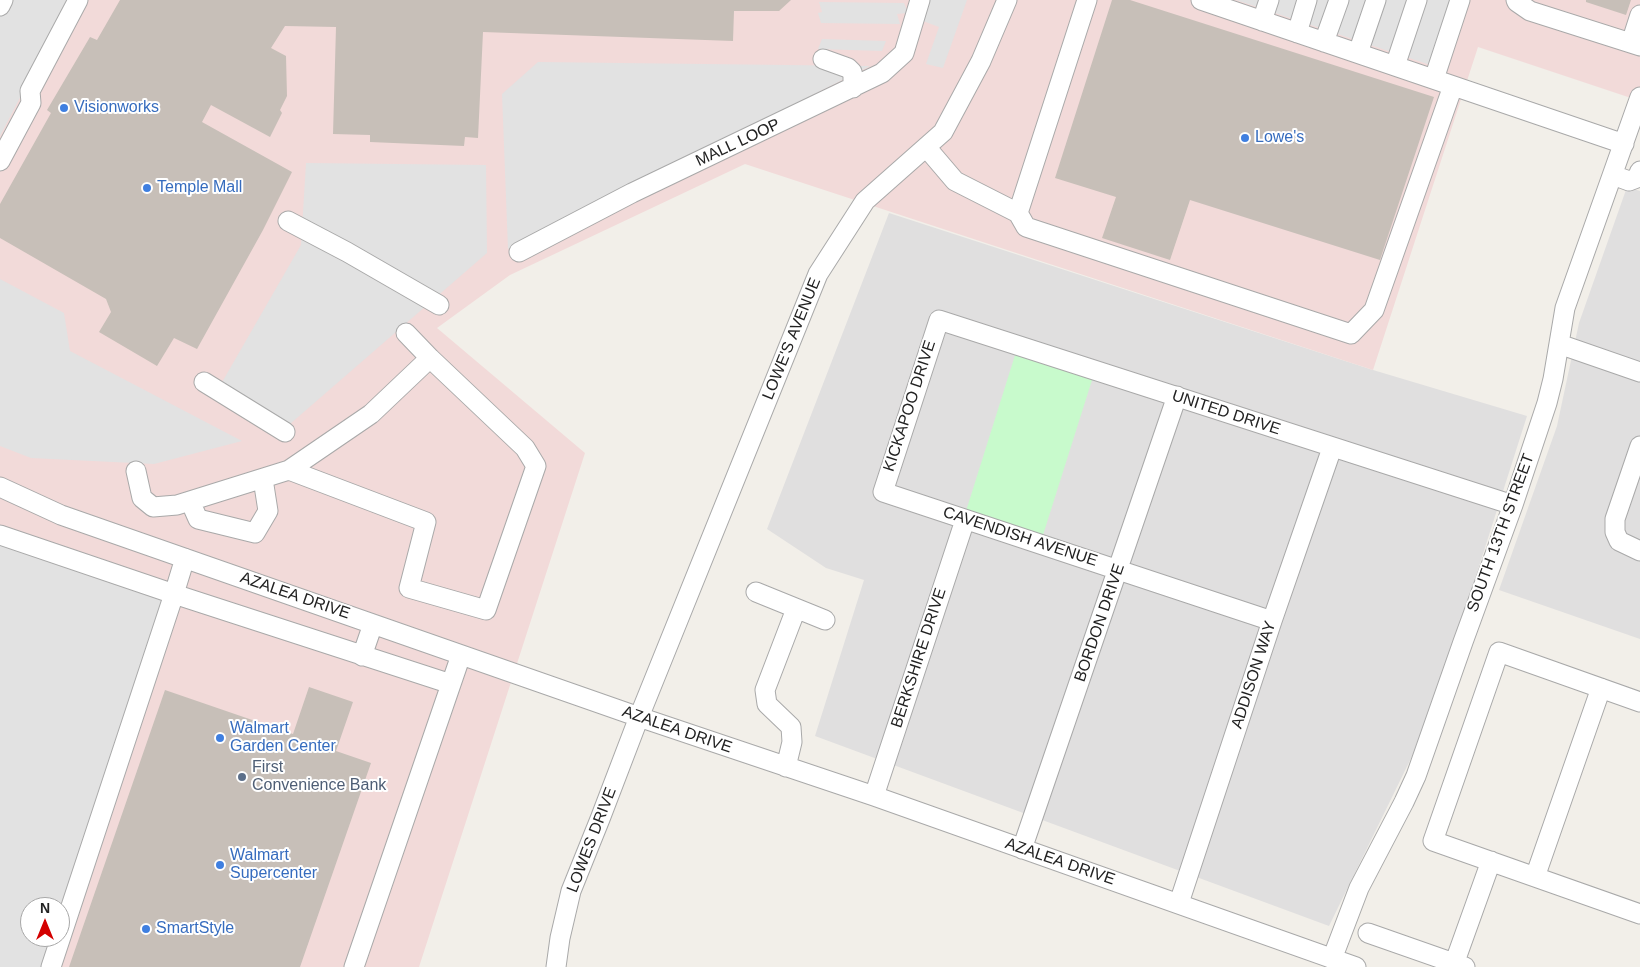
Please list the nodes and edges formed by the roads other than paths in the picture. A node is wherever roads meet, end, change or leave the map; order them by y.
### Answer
1 (3, 0) edge
2 (78, 0) edge
3 (920, 0) edge
4 (1007, 0) edge
5 (1087, 0) edge
6 (1201, 0) edge
7 (1269, 0) edge
8 (1307, 0) edge
9 (1339, 0) edge
10 (1376, 0) edge
11 (1417, 0) edge
12 (1460, 0) edge
13 (1516, 0) edge
14 (1226, 4) edge
15 (0, 6) edge
16 (1640, 15) edge
17 (1262, 21) junction
18 (1296, 33) junction
19 (1324, 42) junction
20 (1636, 44) edge
21 (1358, 53) junction
22 (823, 59) dead end
23 (1395, 66) junction
24 (1434, 79) junction
25 (1452, 86) junction
26 (853, 88) junction
27 (1639, 103) edge
28 (1624, 144) junction
29 (926, 147) junction
30 (0, 161) edge
31 (1639, 174) edge
32 (1613, 175) junction
33 (1018, 214) junction
34 (288, 221) dead end
35 (519, 252) dead end
36 (439, 304) dead end
37 (938, 320) joint
38 (406, 334) dead end
39 (1559, 344) junction
40 (430, 358) junction
41 (1640, 372) edge
42 (204, 382) dead end
43 (1177, 396) junction
44 (286, 432) dead end
45 (1640, 446) edge
46 (1332, 448) junction
47 (290, 470) junction
48 (136, 471) dead end
49 (262, 479) junction
50 (0, 487) edge
51 (883, 492) joint
52 (190, 501) junction
53 (1513, 505) junction
54 (965, 520) junction
55 (0, 535) edge
56 (1640, 552) edge
57 (186, 558) junction
58 (1118, 569) junction
59 (756, 592) dead end
60 (174, 594) junction
61 (796, 609) junction
62 (824, 620) dead end
63 (1272, 621) junction
64 (374, 624) junction
65 (461, 654) junction
66 (362, 656) junction
67 (451, 684) junction
68 (1601, 688) junction
69 (1640, 702) edge
70 (639, 717) junction
71 (786, 767) junction
72 (874, 796) junction
73 (1022, 849) junction
74 (1491, 861) junction
75 (1535, 877) junction
76 (1179, 903) junction
77 (1639, 911) edge
78 (1368, 933) dead end
79 (1332, 959) junction
80 (1457, 966) edge
81 (51, 967) edge
82 (354, 967) edge
83 (556, 967) edge
84 (1356, 967) edge

1 - 15 street
2 - 30 street
3 - 26 street, MALL LOOP
4 - 29 street, LOWE'S AVENUE
5 - 33 street
6 - 14 street
7 - 17 street
8 - 18 street
9 - 19 street
10 - 21 street
11 - 23 street
12 - 24 street
13 - 20 street
14 - 17 street
16 - 20 street
17 - 18 street
18 - 19 street
19 - 21 street
21 - 23 street
22 - 26 street
23 - 24 street
24 - 25 street
25 - 28 street
25 - 33 street
26 - 35 street, MALL LOOP
27 - 28 street, SOUTH 13TH STREET
28 - 32 street, SOUTH 13TH STREET
29 - 33 street
29 - 70 street, LOWE'S AVENUE
31 - 32 street
32 - 39 street, SOUTH 13TH STREET
34 - 36 street
37 - 43 street, UNITED DRIVE
37 - 51 street, KICKAPOO DRIVE
38 - 40 street
39 - 41 street
39 - 53 street, SOUTH 13TH STREET
40 - 47 street
40 - 47 street
42 - 44 street
43 - 46 street, UNITED DRIVE
43 - 58 street, BORDON DRIVE
45 - 56 street
46 - 53 street, UNITED DRIVE
46 - 63 street, ADDISON WAY
47 - 49 street
48 - 52 street
49 - 52 street
49 - 52 street
50 - 57 street, AZALEA DRIVE
51 - 54 street, CAVENDISH AVENUE
53 - 79 street, SOUTH 13TH STREET
54 - 58 street, CAVENDISH AVENUE
54 - 72 street, BERKSHIRE DRIVE
55 - 60 street
57 - 60 street
57 - 64 street, AZALEA DRIVE
58 - 63 street, CAVENDISH AVENUE
58 - 73 street, BORDON DRIVE
59 - 61 street
60 - 66 street
60 - 81 street
61 - 62 street
61 - 71 street
63 - 76 street, ADDISON WAY
64 - 65 street, AZALEA DRIVE
64 - 66 street
65 - 67 street
65 - 70 street, AZALEA DRIVE
66 - 67 street
67 - 82 street
68 - 69 street
68 - 74 street
68 - 75 street
70 - 71 street, AZALEA DRIVE
70 - 83 street, LOWES DRIVE
71 - 72 street, AZALEA DRIVE
72 - 73 street, AZALEA DRIVE
73 - 76 street, AZALEA DRIVE
74 - 75 street
74 - 80 street
75 - 77 street
76 - 79 street, AZALEA DRIVE
78 - 80 street
79 - 84 street, AZALEA DRIVE

